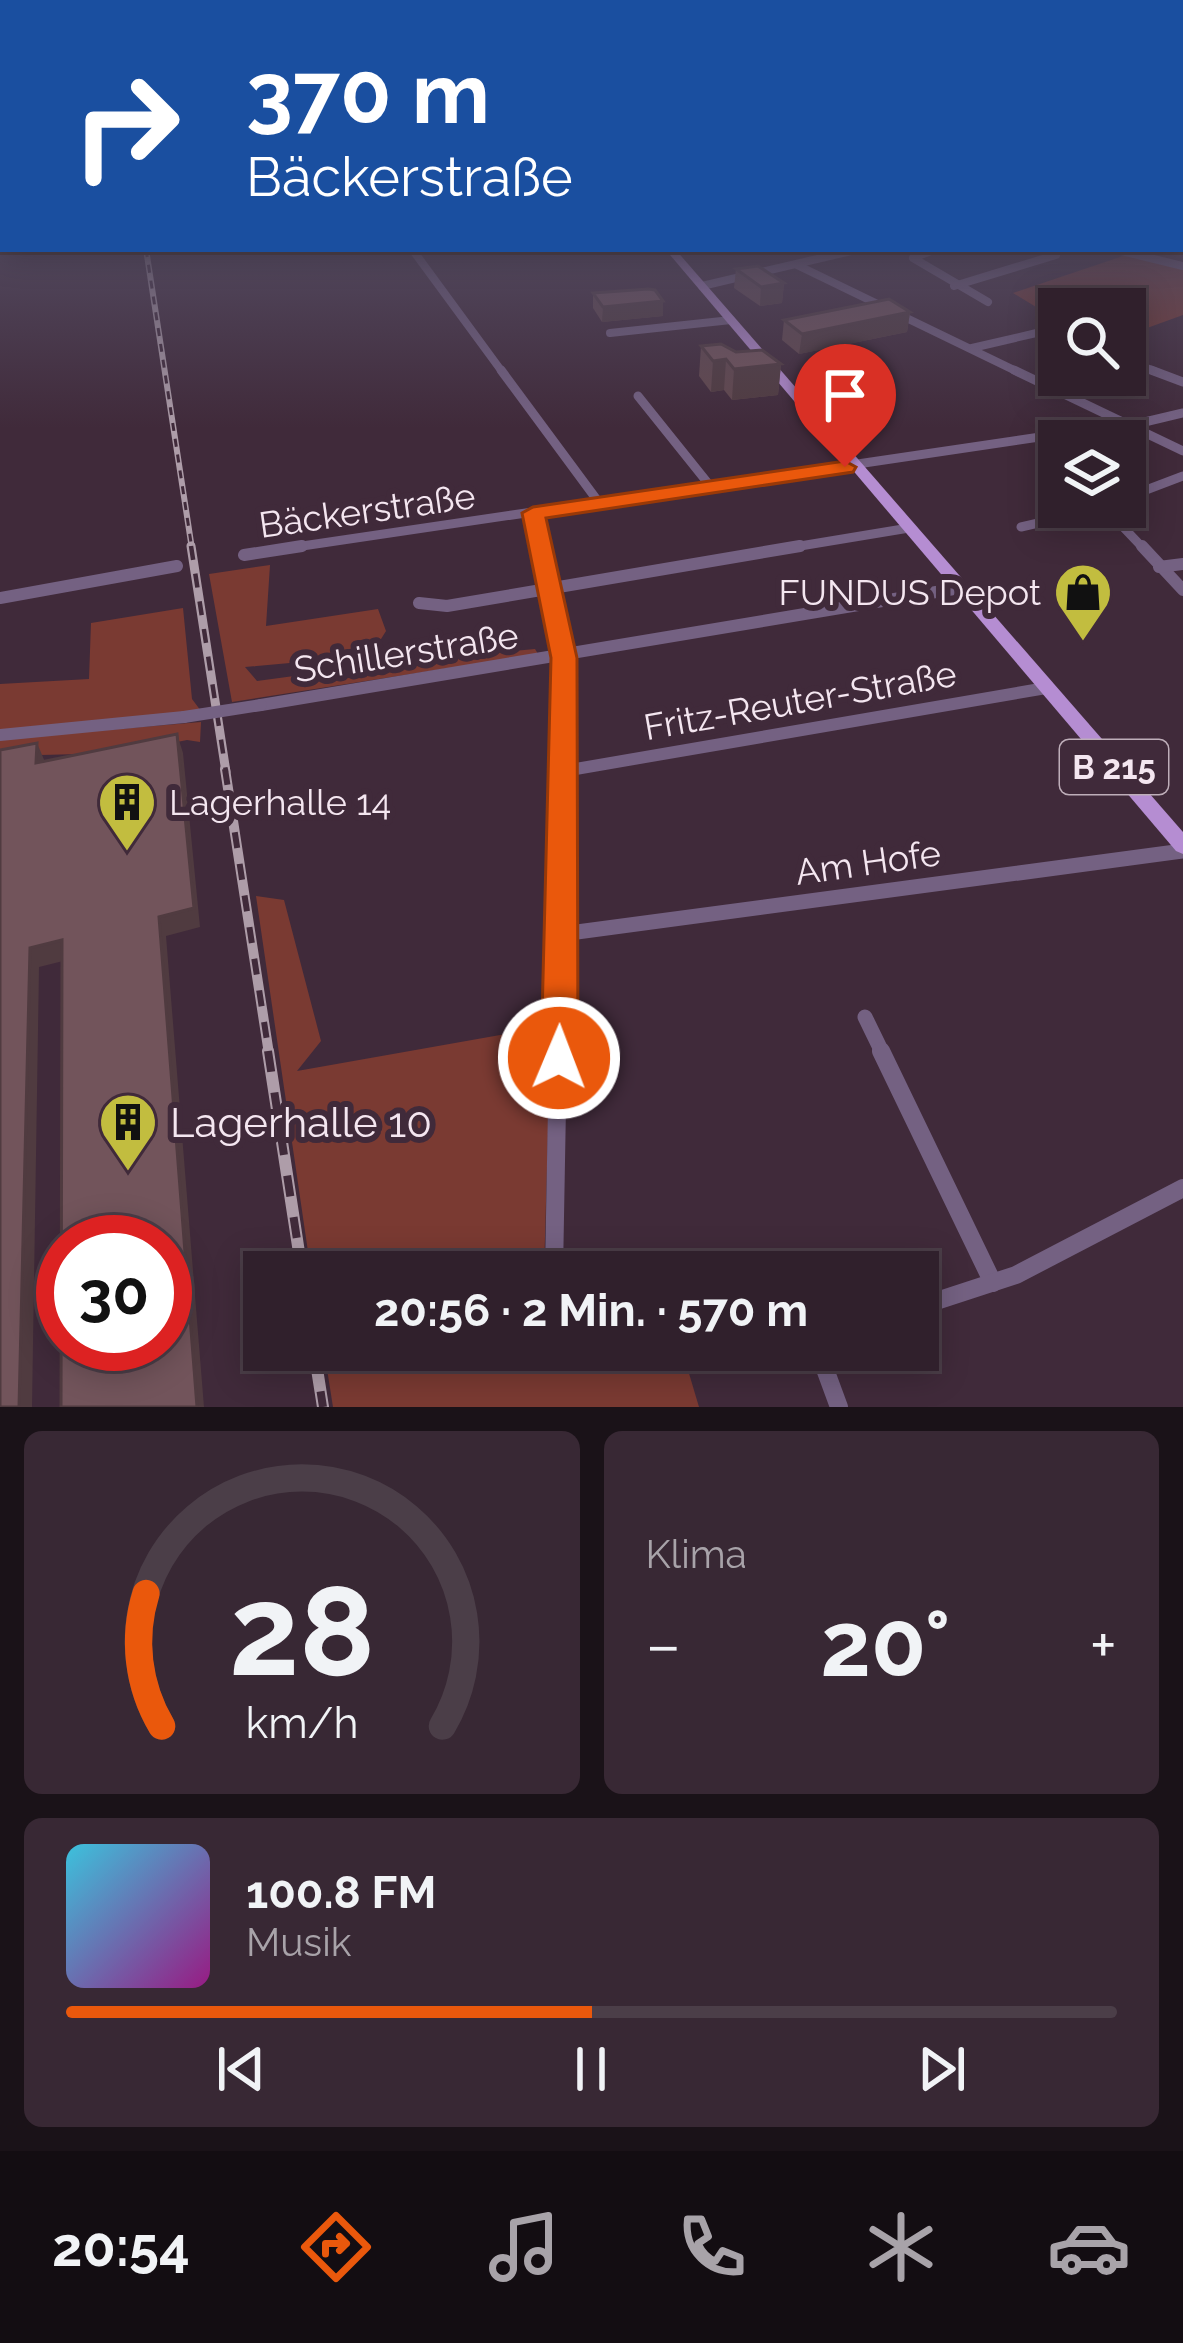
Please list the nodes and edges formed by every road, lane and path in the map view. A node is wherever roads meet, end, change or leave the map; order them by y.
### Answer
1 (447, 297) edge
2 (711, 297) edge
3 (862, 297) edge
4 (977, 297) edge
5 (988, 302) dead end
6 (731, 320) junction
7 (610, 333) dead end
8 (1038, 333) edge
9 (972, 348) junction
10 (1146, 368) edge
11 (1183, 382) edge
12 (638, 396) dead end
13 (1183, 413) edge
14 (1122, 420) edge
15 (1146, 421) edge
16 (1146, 432) edge
17 (1038, 438) edge
18 (1183, 451) edge
19 (855, 466) junction
20 (1183, 476) edge
21 (711, 487) junction
22 (1146, 490) edge
23 (599, 504) junction
24 (533, 513) junction
25 (1038, 523) edge
26 (1021, 527) dead end
27 (909, 528) junction
28 (1123, 528) edge
29 (244, 555) dead end
30 (1183, 564) edge
31 (177, 566) dead end
32 (1160, 567) junction
33 (546, 586) junction
34 (960, 588) junction
35 (1183, 590) edge
36 (0, 598) edge
37 (418, 603) dead end
38 (567, 657) junction
39 (1046, 688) junction
40 (0, 735) edge
41 (564, 771) junction
42 (1183, 849) edge
43 (562, 934) junction
44 (865, 1016) dead end
45 (1183, 1188) edge
46 (554, 1251) edge
47 (993, 1283) junction
48 (939, 1300) edge
49 (825, 1371) edge
50 (838, 1407) edge

1 - 23 street
2 - 6 main road, B 215
3 - 9 street
4 - 5 street
6 - 7 street
6 - 19 main road, B 215
8 - 9 street
9 - 14 street
10 - 11 street
12 - 21 street
13 - 15 street, Bäckerstraße
16 - 18 street
17 - 19 street, Bäckerstraße
19 - 21 street, Bäckerstraße
19 - 27 main road, B 215
20 - 22 street
21 - 23 street, Bäckerstraße
23 - 24 street, Bäckerstraße
24 - 29 street, Bäckerstraße
24 - 33 street
25 - 26 street
27 - 33 street
27 - 34 main road, B 215
28 - 32 street
30 - 32 street
31 - 36 street
32 - 35 street
33 - 37 street
33 - 38 street
34 - 38 street, Schillerstraße
34 - 39 main road, B 215
38 - 40 street, Schillerstraße, bridge
38 - 41 street
39 - 41 street, Fritz-Reuter-Straße
39 - 42 main road, B 215
41 - 43 street
42 - 43 street, Am Hofe
43 - 46 street
44 - 47 street
45 - 47 street
47 - 48 street
49 - 50 street

